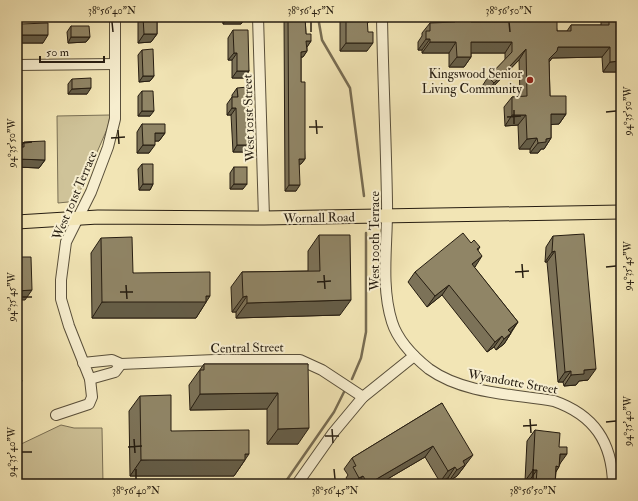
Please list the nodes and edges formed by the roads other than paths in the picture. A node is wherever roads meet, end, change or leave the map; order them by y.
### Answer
1 (115, 17) edge
2 (258, 17) edge
3 (382, 17) edge
4 (115, 64) junction
5 (17, 65) edge
6 (621, 212) edge
7 (387, 215) junction
8 (79, 218) junction
9 (264, 218) junction
10 (17, 222) edge
11 (414, 356) junction
12 (83, 362) junction
13 (121, 364) junction
14 (90, 379) junction
15 (363, 397) junction
16 (56, 415) dead end
17 (297, 484) edge
18 (613, 484) edge

1 - 4 street, West 101st Terrace
2 - 9 street, West 101st Street
3 - 7 street, West 100th Terrace
4 - 5 street
4 - 8 street, West 101st Terrace
6 - 7 main road, Wornall Road
7 - 9 main road, Wornall Road
7 - 11 street, West 100th Terrace
8 - 9 main road, Wornall Road
8 - 10 main road, Wornall Road
8 - 12 street, West 101st Terrace
11 - 15 street
11 - 18 street, Wyandotte Street
12 - 13 street, Central Street
12 - 14 street, West 101st Terrace
13 - 14 street
13 - 15 street, Central Street
14 - 16 street, West 101st Terrace
15 - 17 street

